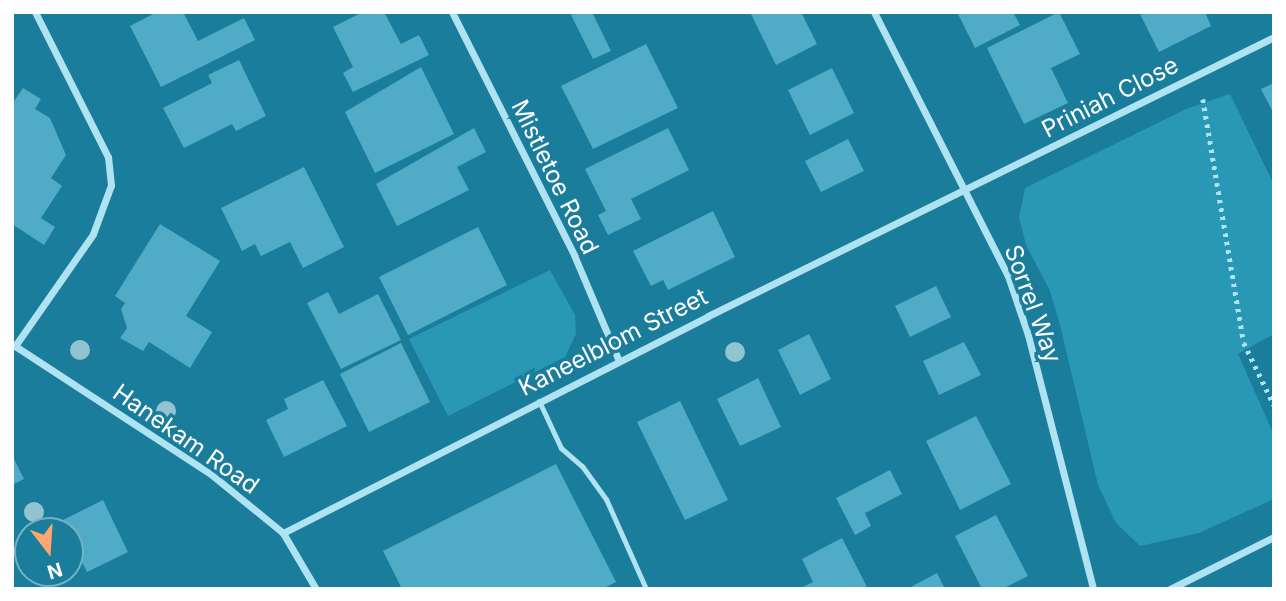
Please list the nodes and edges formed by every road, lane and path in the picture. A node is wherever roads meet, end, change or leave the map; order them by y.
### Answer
1 (35, 12) edge
2 (452, 12) edge
3 (874, 12) edge
4 (1274, 37) edge
5 (1199, 74) junction
6 (964, 192) junction
7 (14, 345) edge
8 (619, 361) junction
9 (539, 401) junction
10 (1274, 405) edge
11 (283, 533) junction
12 (1274, 537) edge
13 (316, 589) edge
14 (646, 589) edge
15 (1093, 589) edge
16 (1170, 589) edge

1 - 7 street
2 - 8 street, Mistletoe Road
3 - 6 street, Sorrel Way
4 - 5 street, Priniah Close
5 - 6 street, Priniah Close
5 - 10 path
6 - 8 street, Kaneelblom Street
6 - 15 street, Sorrel Way
7 - 11 street, Hanekam Road
8 - 9 street, Kaneelblom Street
9 - 11 street, Kaneelblom Street
9 - 14 lane
11 - 13 street, Hanekam Road
12 - 16 street

